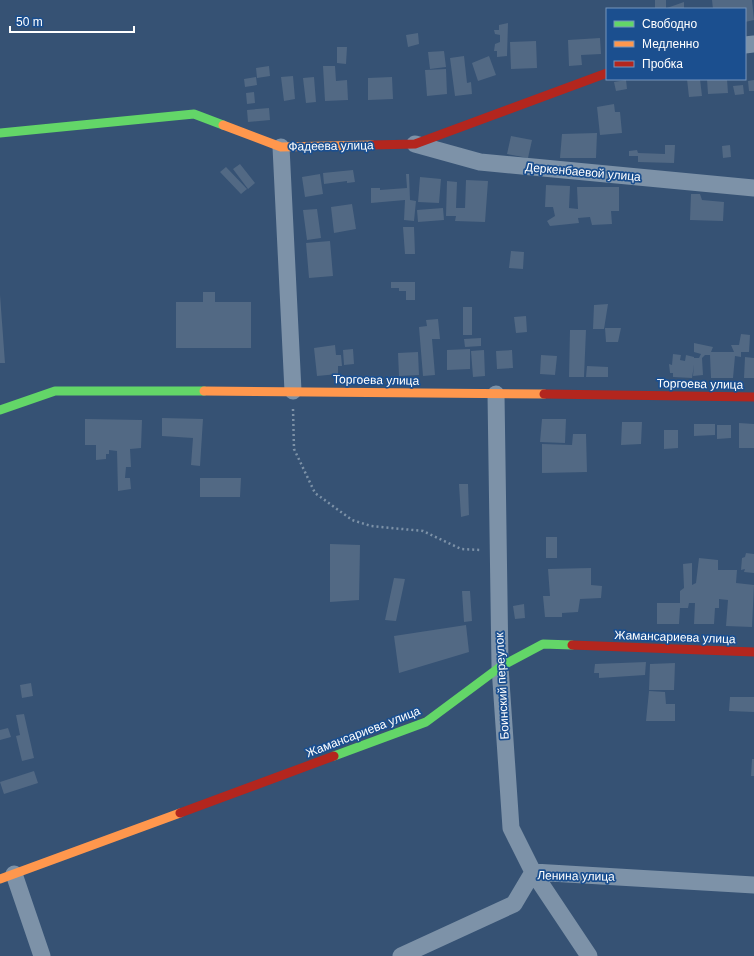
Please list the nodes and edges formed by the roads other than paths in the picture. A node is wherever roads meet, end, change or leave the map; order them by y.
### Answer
1 (606, 73) edge
2 (0, 133) edge
3 (415, 144) junction
4 (281, 147) junction
5 (754, 188) edge
6 (293, 391) junction
7 (496, 394) junction
8 (754, 397) edge
9 (0, 410) edge
10 (754, 652) edge
11 (500, 667) junction
12 (533, 872) junction
13 (7, 877) edge
14 (754, 885) edge
15 (42, 956) edge
16 (401, 956) edge
17 (589, 956) edge

1 - 3 street, Фадеева улица
2 - 4 street, Фадеева улица
3 - 4 street, Фадеева улица
3 - 5 street, Деркенбаевой улица
4 - 6 street
6 - 7 street, Торгоева улица
6 - 9 street, Торгоева улица
7 - 8 street, Торгоева улица
7 - 11 street, Боинский переулок
10 - 11 street, Жамансариева улица
11 - 12 street, Боинский переулок
11 - 13 street, Жамансариева улица
12 - 14 street, Ленина улица
12 - 16 street, Ленина улица
12 - 17 street, Боинский переулок
13 - 15 street

